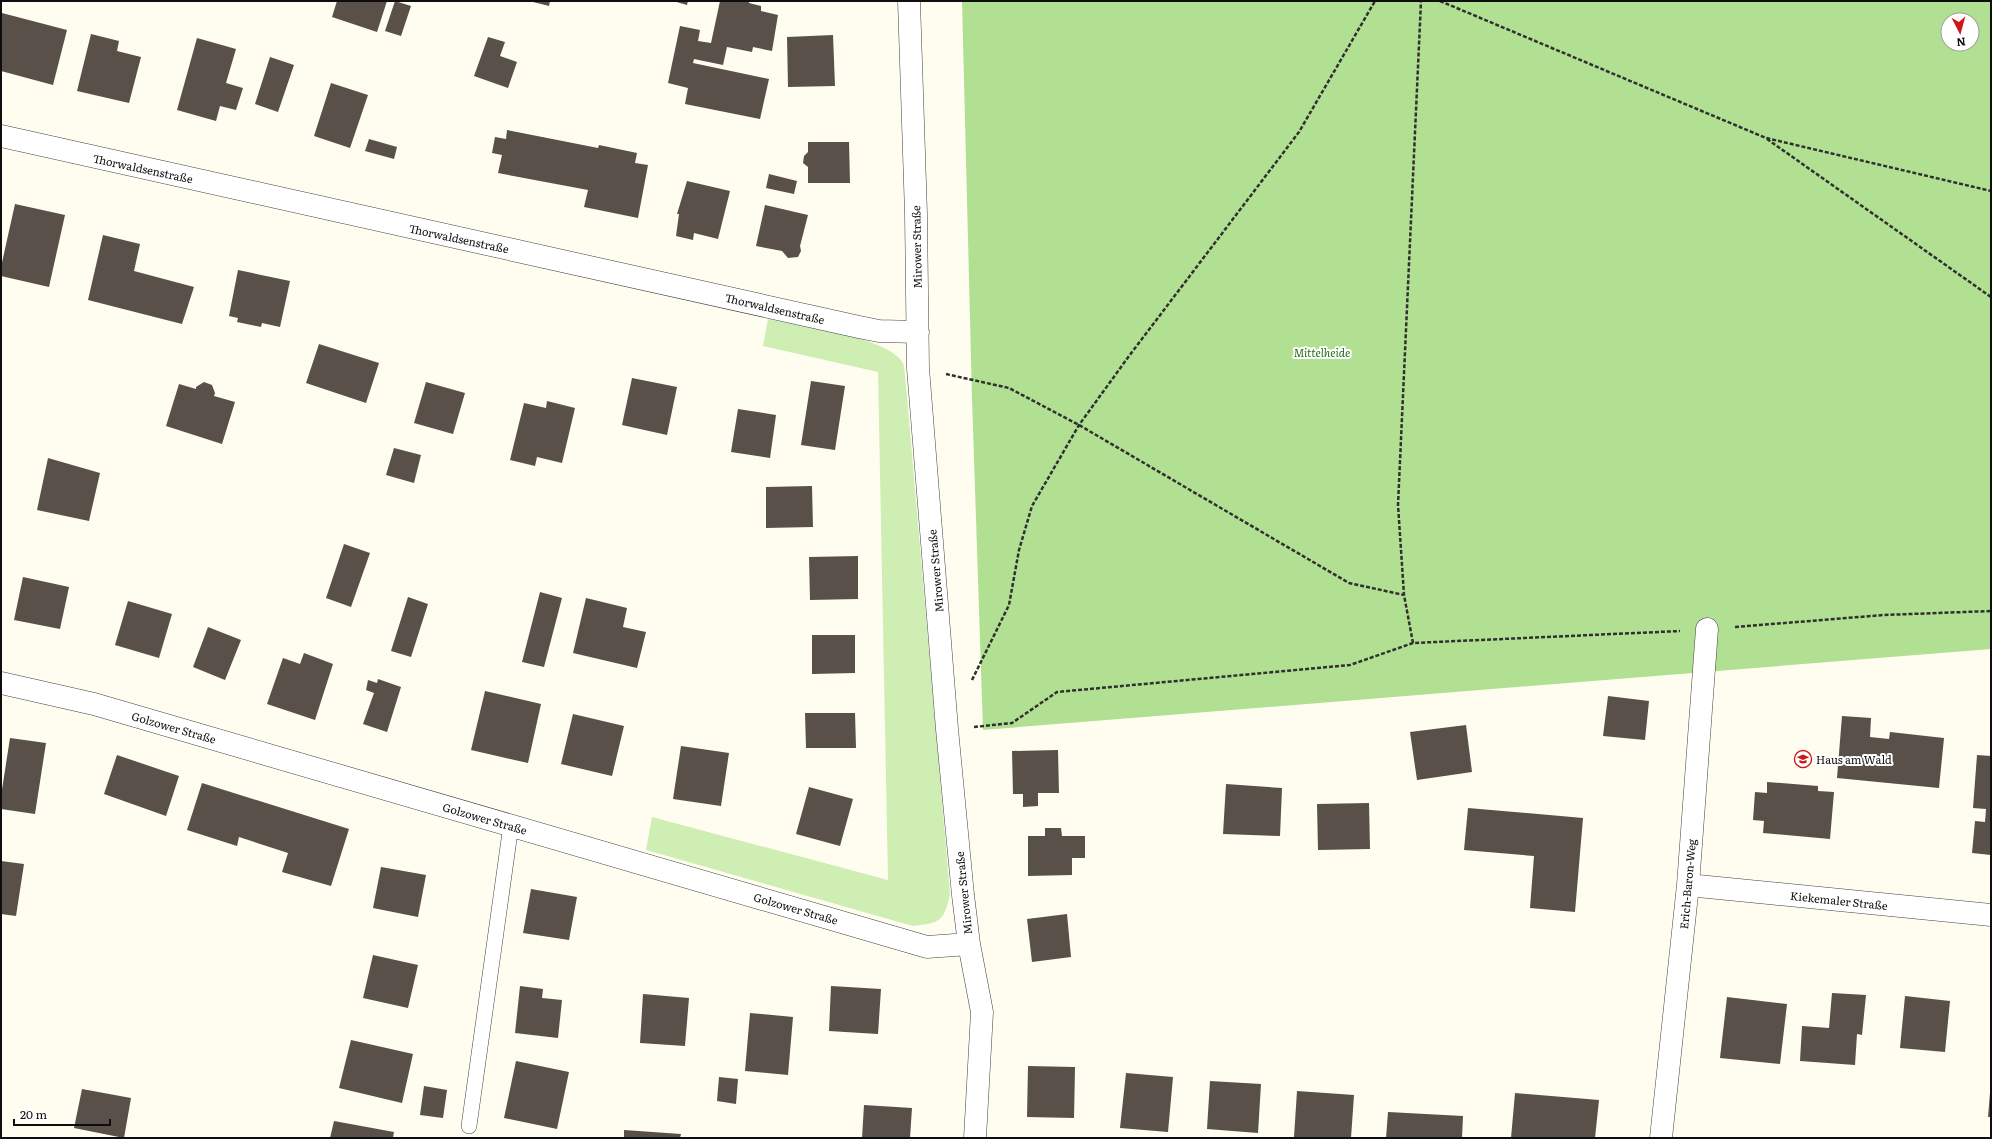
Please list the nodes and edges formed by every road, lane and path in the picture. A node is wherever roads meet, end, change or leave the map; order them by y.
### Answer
1 (909, 1) edge
2 (1375, 1) edge
3 (1421, 1) edge
4 (1440, 1) edge
5 (1, 136) edge
6 (1766, 138) junction
7 (1991, 191) edge
8 (1991, 297) edge
9 (918, 332) junction
10 (918, 368) junction
11 (1079, 425) junction
12 (1404, 595) junction
13 (1991, 611) edge
14 (1707, 629) junction
15 (1413, 643) junction
16 (971, 681) dead end
17 (1, 682) edge
18 (947, 729) junction
19 (511, 825) junction
20 (1688, 885) junction
21 (1991, 914) edge
22 (969, 944) junction
23 (469, 1126) dead end
24 (975, 1138) edge
25 (1661, 1138) edge

1 - 9 street, Mirower Straße
2 - 11 path
3 - 12 path
4 - 6 path
5 - 9 street, Thorwaldsenstraße
6 - 7 path
6 - 8 path
9 - 10 street, Mirower Straße
10 - 11 path
10 - 18 street, Mirower Straße
11 - 12 path
11 - 16 path
12 - 15 path
13 - 14 path
14 - 15 path
14 - 20 street, Erich-Baron-Weg
15 - 18 path
17 - 19 street, Golzower Straße
18 - 22 street, Mirower Straße
19 - 22 street, Golzower Straße
19 - 23 lane
20 - 21 street, Kiekemaler Straße
20 - 25 street, Erich-Baron-Weg
22 - 24 street, Mirower Straße

